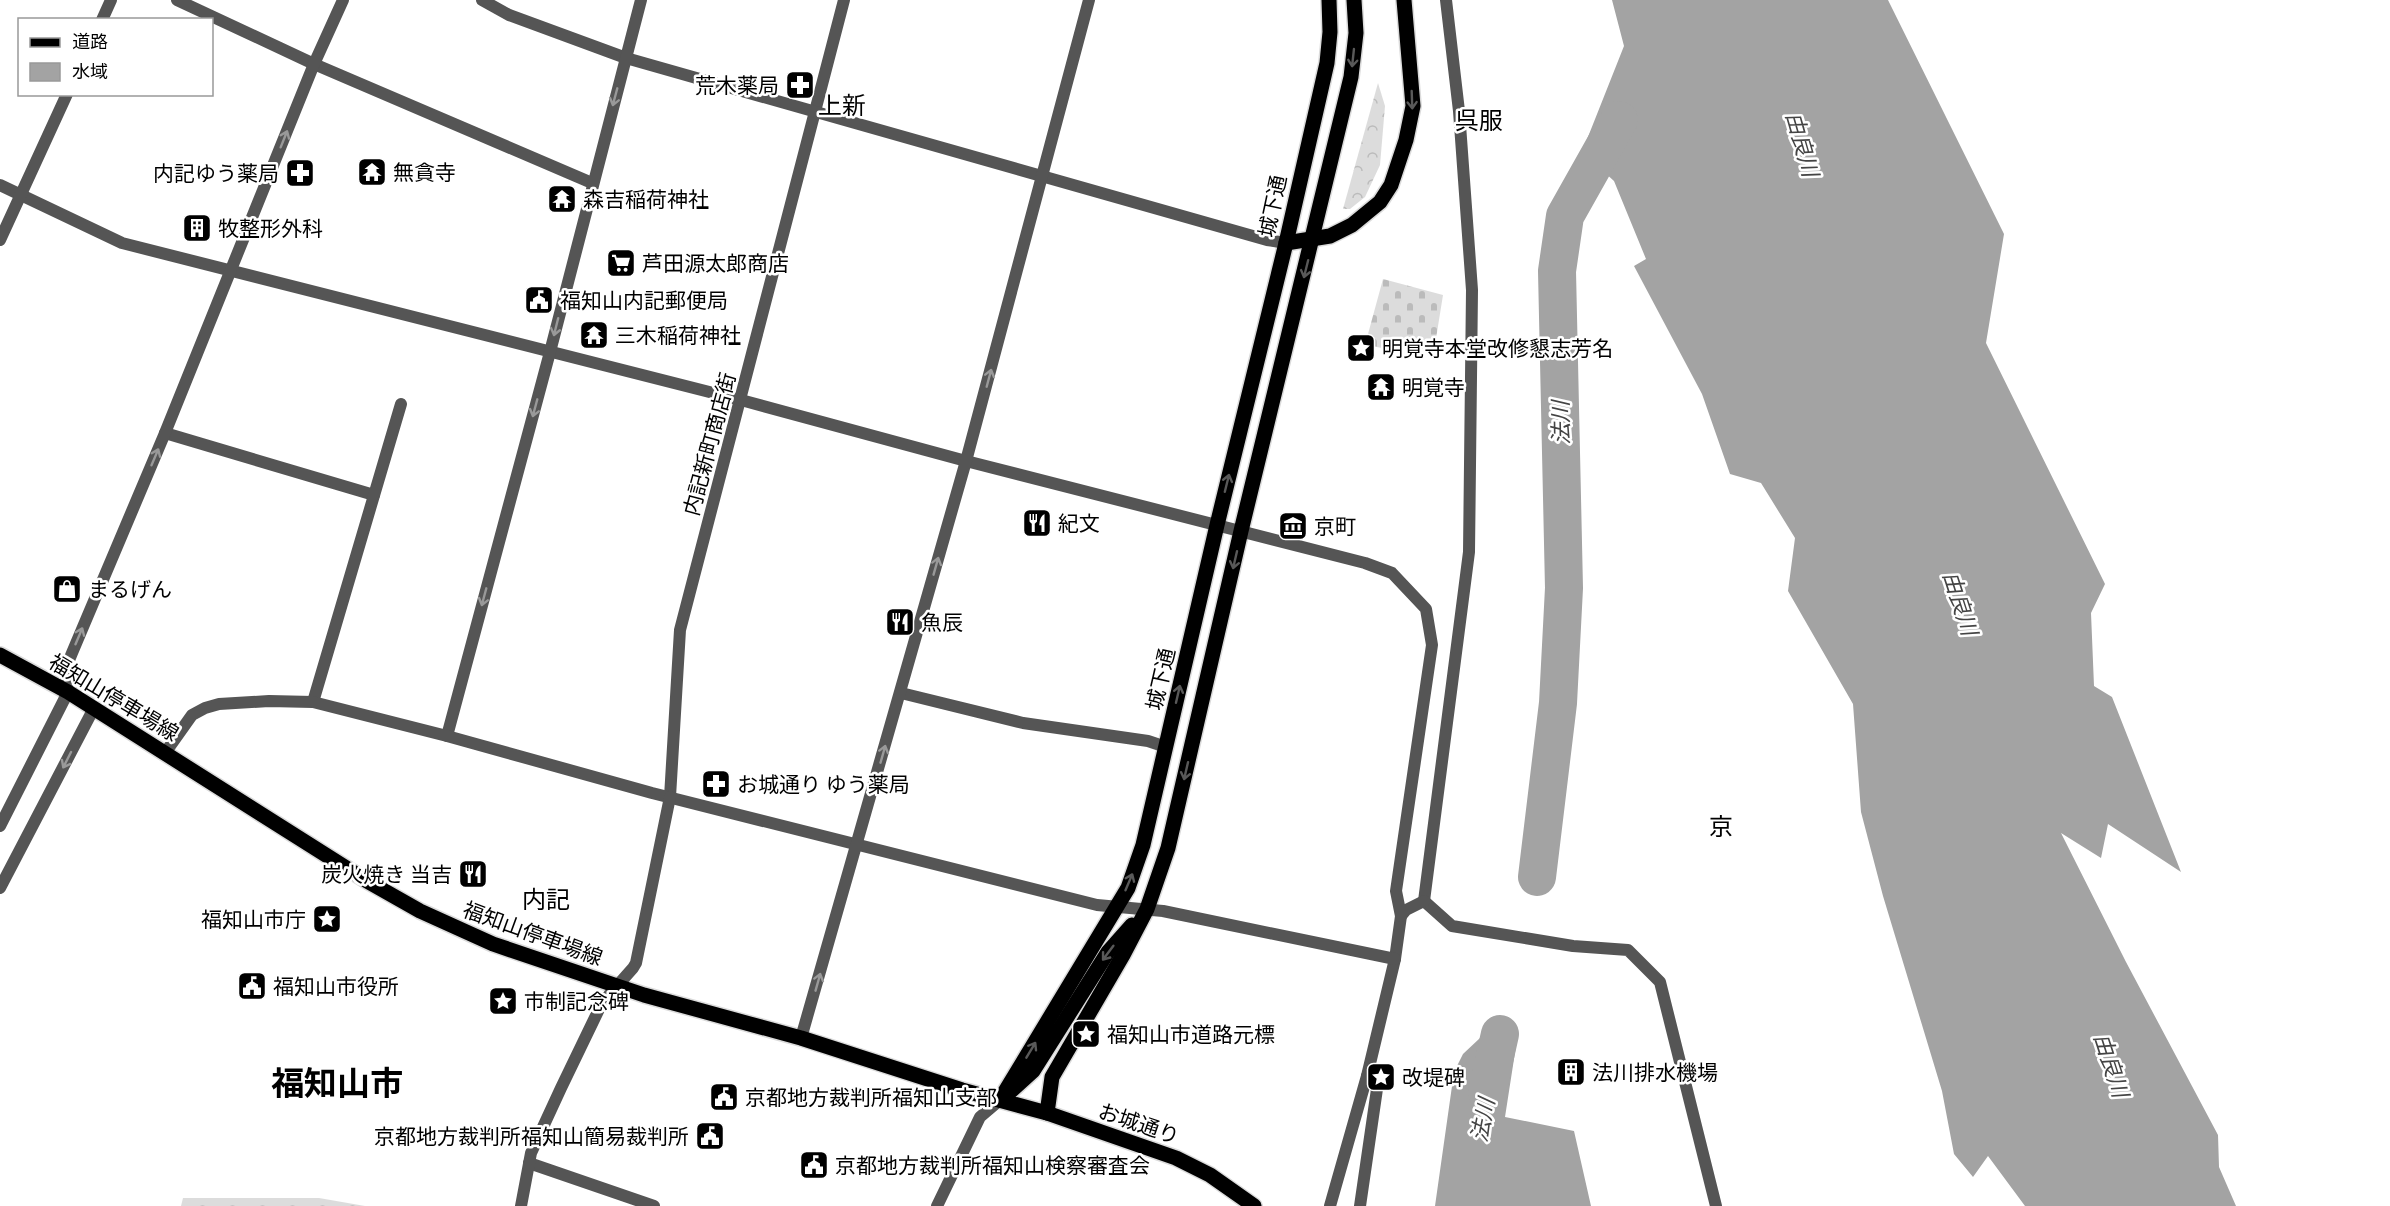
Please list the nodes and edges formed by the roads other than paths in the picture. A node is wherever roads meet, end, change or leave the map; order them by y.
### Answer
1 (111, 0) edge
2 (177, 0) edge
3 (343, 0) edge
4 (482, 0) edge
5 (641, 0) edge
6 (844, 0) edge
7 (1089, 0) edge
8 (1329, 0) edge
9 (1354, 0) edge
10 (1404, 0) edge
11 (1446, 0) edge
12 (103, 18) edge
13 (626, 58) junction
14 (314, 64) junction
15 (66, 96) edge
16 (815, 110) junction
17 (1043, 177) junction
18 (592, 183) junction
19 (0, 185) edge
20 (21, 195) junction
21 (1313, 239) junction
22 (0, 240) edge
23 (1286, 243) junction
24 (231, 271) junction
25 (550, 352) junction
26 (741, 400) junction
27 (401, 404) dead end
28 (165, 433) junction
29 (966, 461) junction
30 (374, 495) junction
31 (1216, 525) junction
32 (1241, 531) junction
33 (0, 655) edge
34 (68, 692) junction
35 (901, 693) junction
36 (313, 702) junction
37 (94, 708) junction
38 (447, 736) junction
39 (1166, 747) junction
40 (165, 753) junction
41 (670, 797) junction
42 (0, 826) edge
43 (858, 844) junction
44 (0, 888) edge
45 (1424, 901) junction
46 (1116, 907) junction
47 (1147, 909) junction
48 (1401, 916) junction
49 (1395, 959) junction
50 (618, 987) junction
51 (801, 1038) junction
52 (1367, 1076) junction
53 (1000, 1100) junction
54 (1047, 1113) junction
55 (529, 1163) junction
56 (521, 1206) edge
57 (654, 1206) edge
58 (938, 1206) edge
59 (1254, 1206) edge
60 (1330, 1206) edge
61 (1360, 1206) edge
62 (1716, 1206) edge

1 - 12 street
2 - 14 street
3 - 14 street
4 - 13 street
5 - 13 street
6 - 16 street, 内記新町商店街
7 - 17 street
8 - 23 main road, 城下通
9 -> 21 main road
10 -> 21 main road
11 - 45 street
13 - 16 street
13 -> 18 street
14 - 18 street
24 -> 14 street
15 - 20 street
16 - 17 street
16 - 26 street, 内記新町商店街
17 - 23 street
29 -> 17 street
18 -> 25 street
19 - 20 street
20 - 22 street
20 - 24 street
21 - 23 main road
21 -> 32 main road
31 -> 23 main road, 城下通
24 - 25 street
24 - 28 street
25 - 26 street
25 -> 38 street
26 - 29 street
26 - 41 street, 内記新町商店街
27 - 30 street
28 - 30 street
34 -> 28 street
29 - 31 street
35 -> 29 street
30 - 36 street
31 - 32 street
39 -> 31 main road, 城下通
32 -> 47 main road
32 - 48 street
33 - 34 main road, 福知山停車場線
34 - 37 main road, 福知山停車場線
34 - 42 street
35 - 39 street
43 -> 35 street
36 - 38 street
36 - 40 street
37 - 40 main road, 福知山停車場線
37 -> 44 street
38 - 41 street
46 -> 39 main road, 城下通
40 - 50 main road, 福知山停車場線
41 - 43 street
41 - 50 street, 内記新町商店街
43 - 46 street
51 -> 43 street
45 - 48 street
45 - 62 street
46 - 47 street
53 -> 46 main road, 城下通
47 - 49 street
47 -> 53 main road
47 - 54 main road
48 - 49 street
49 - 52 street
50 - 51 main road, 福知山停車場線
50 - 55 street, 内記新町商店街
51 - 53 main road, 福知山停車場線
52 - 60 street
52 - 61 street
53 - 54 main road, お城通り
53 - 58 street
54 - 59 main road, お城通り
55 - 56 street, 内記新町商店街
55 - 57 street

